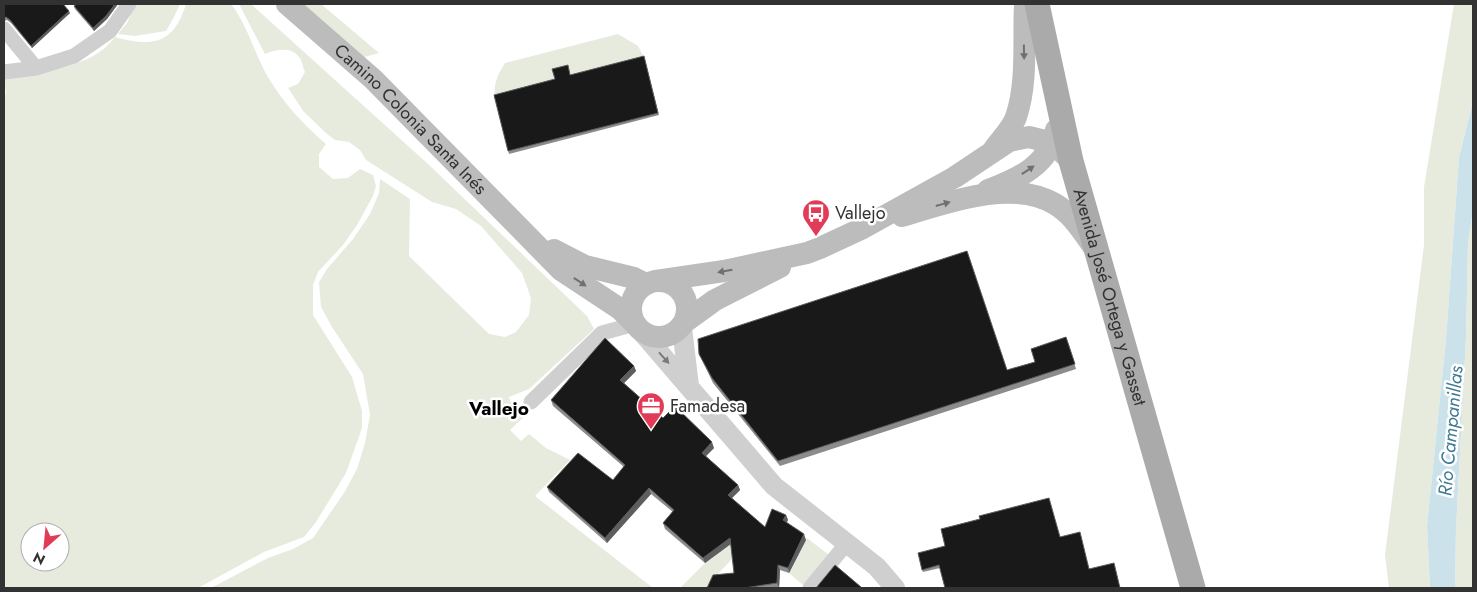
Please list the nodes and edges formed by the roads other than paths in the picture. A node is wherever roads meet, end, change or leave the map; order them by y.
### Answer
1 (129, 4) edge
2 (287, 4) edge
3 (1025, 4) edge
4 (1037, 4) edge
5 (4, 29) edge
6 (36, 68) junction
7 (4, 72) edge
8 (1059, 113) junction
9 (1053, 143) junction
10 (993, 150) junction
11 (1071, 161) junction
12 (968, 198) junction
13 (863, 228) junction
14 (530, 238) junction
15 (1096, 250) junction
16 (807, 253) junction
17 (651, 282) junction
18 (684, 324) junction
19 (637, 327) junction
20 (689, 386) junction
21 (532, 402) dead end
22 (848, 543) junction
23 (810, 588) edge
24 (895, 588) edge
25 (1192, 588) edge

1 - 6 street
2 - 14 main road, Camino Colonia Santa Inés
3 -> 10 main road
4 - 8 main road, Avenida José Ortega y Gasset
5 - 6 street
6 - 7 street
8 - 9 main road, Camino Colonia Santa Inés
8 - 11 main road, Avenida José Ortega y Gasset
9 - 10 main road, Camino Colonia Santa Inés
9 - 11 main road
12 -> 9 main road, Camino Colonia Santa Inés
10 - 13 main road, Camino Colonia Santa Inés
11 - 15 main road, Avenida José Ortega y Gasset
13 -> 12 main road, Camino Colonia Santa Inés
12 - 15 main road, Camino Colonia Santa Inés
13 - 16 main road, Camino Colonia Santa Inés
14 - 17 main road, Camino Colonia Santa Inés
14 -> 19 main road, Camino Colonia Santa Inés
15 - 25 main road, Avenida José Ortega y Gasset
16 -> 17 main road, Camino Colonia Santa Inés
16 - 18 main road, Camino Colonia Santa Inés
17 - 18 main road
17 - 19 main road
18 - 19 main road
18 - 20 street
19 -> 20 street, Camino Colonia Santa Inés
19 - 21 street
20 - 22 street, Camino Colonia Santa Inés
22 - 23 street
22 - 24 street, Camino Colonia Santa Inés

